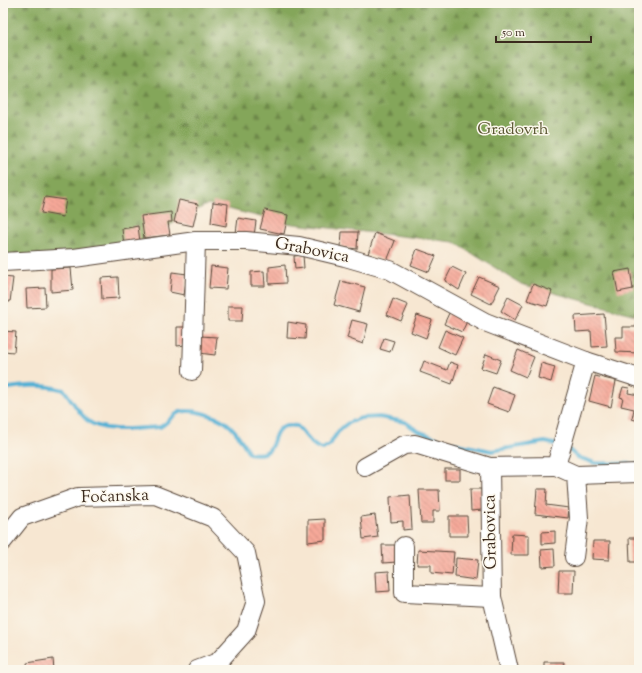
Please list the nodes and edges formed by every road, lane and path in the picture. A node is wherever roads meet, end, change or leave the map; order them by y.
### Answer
1 (196, 241) junction
2 (10, 262) edge
3 (586, 362) junction
4 (192, 371) dead end
5 (639, 378) edge
6 (558, 459) junction
7 (365, 467) dead end
8 (490, 468) junction
9 (639, 473) edge
10 (576, 475) junction
11 (3, 542) edge
12 (404, 546) dead end
13 (574, 557) dead end
14 (492, 596) junction
15 (198, 670) edge
16 (509, 670) edge

1 - 2 street, Grabovica
1 - 3 street, Grabovica
1 - 4 street
3 - 5 street, Grabovica
3 - 6 street
6 - 8 street
6 - 10 street
7 - 8 street
8 - 14 street, Grabovica
9 - 10 street
10 - 13 street
11 - 15 street, Fočanska
12 - 14 street
14 - 16 street, Grabovica

